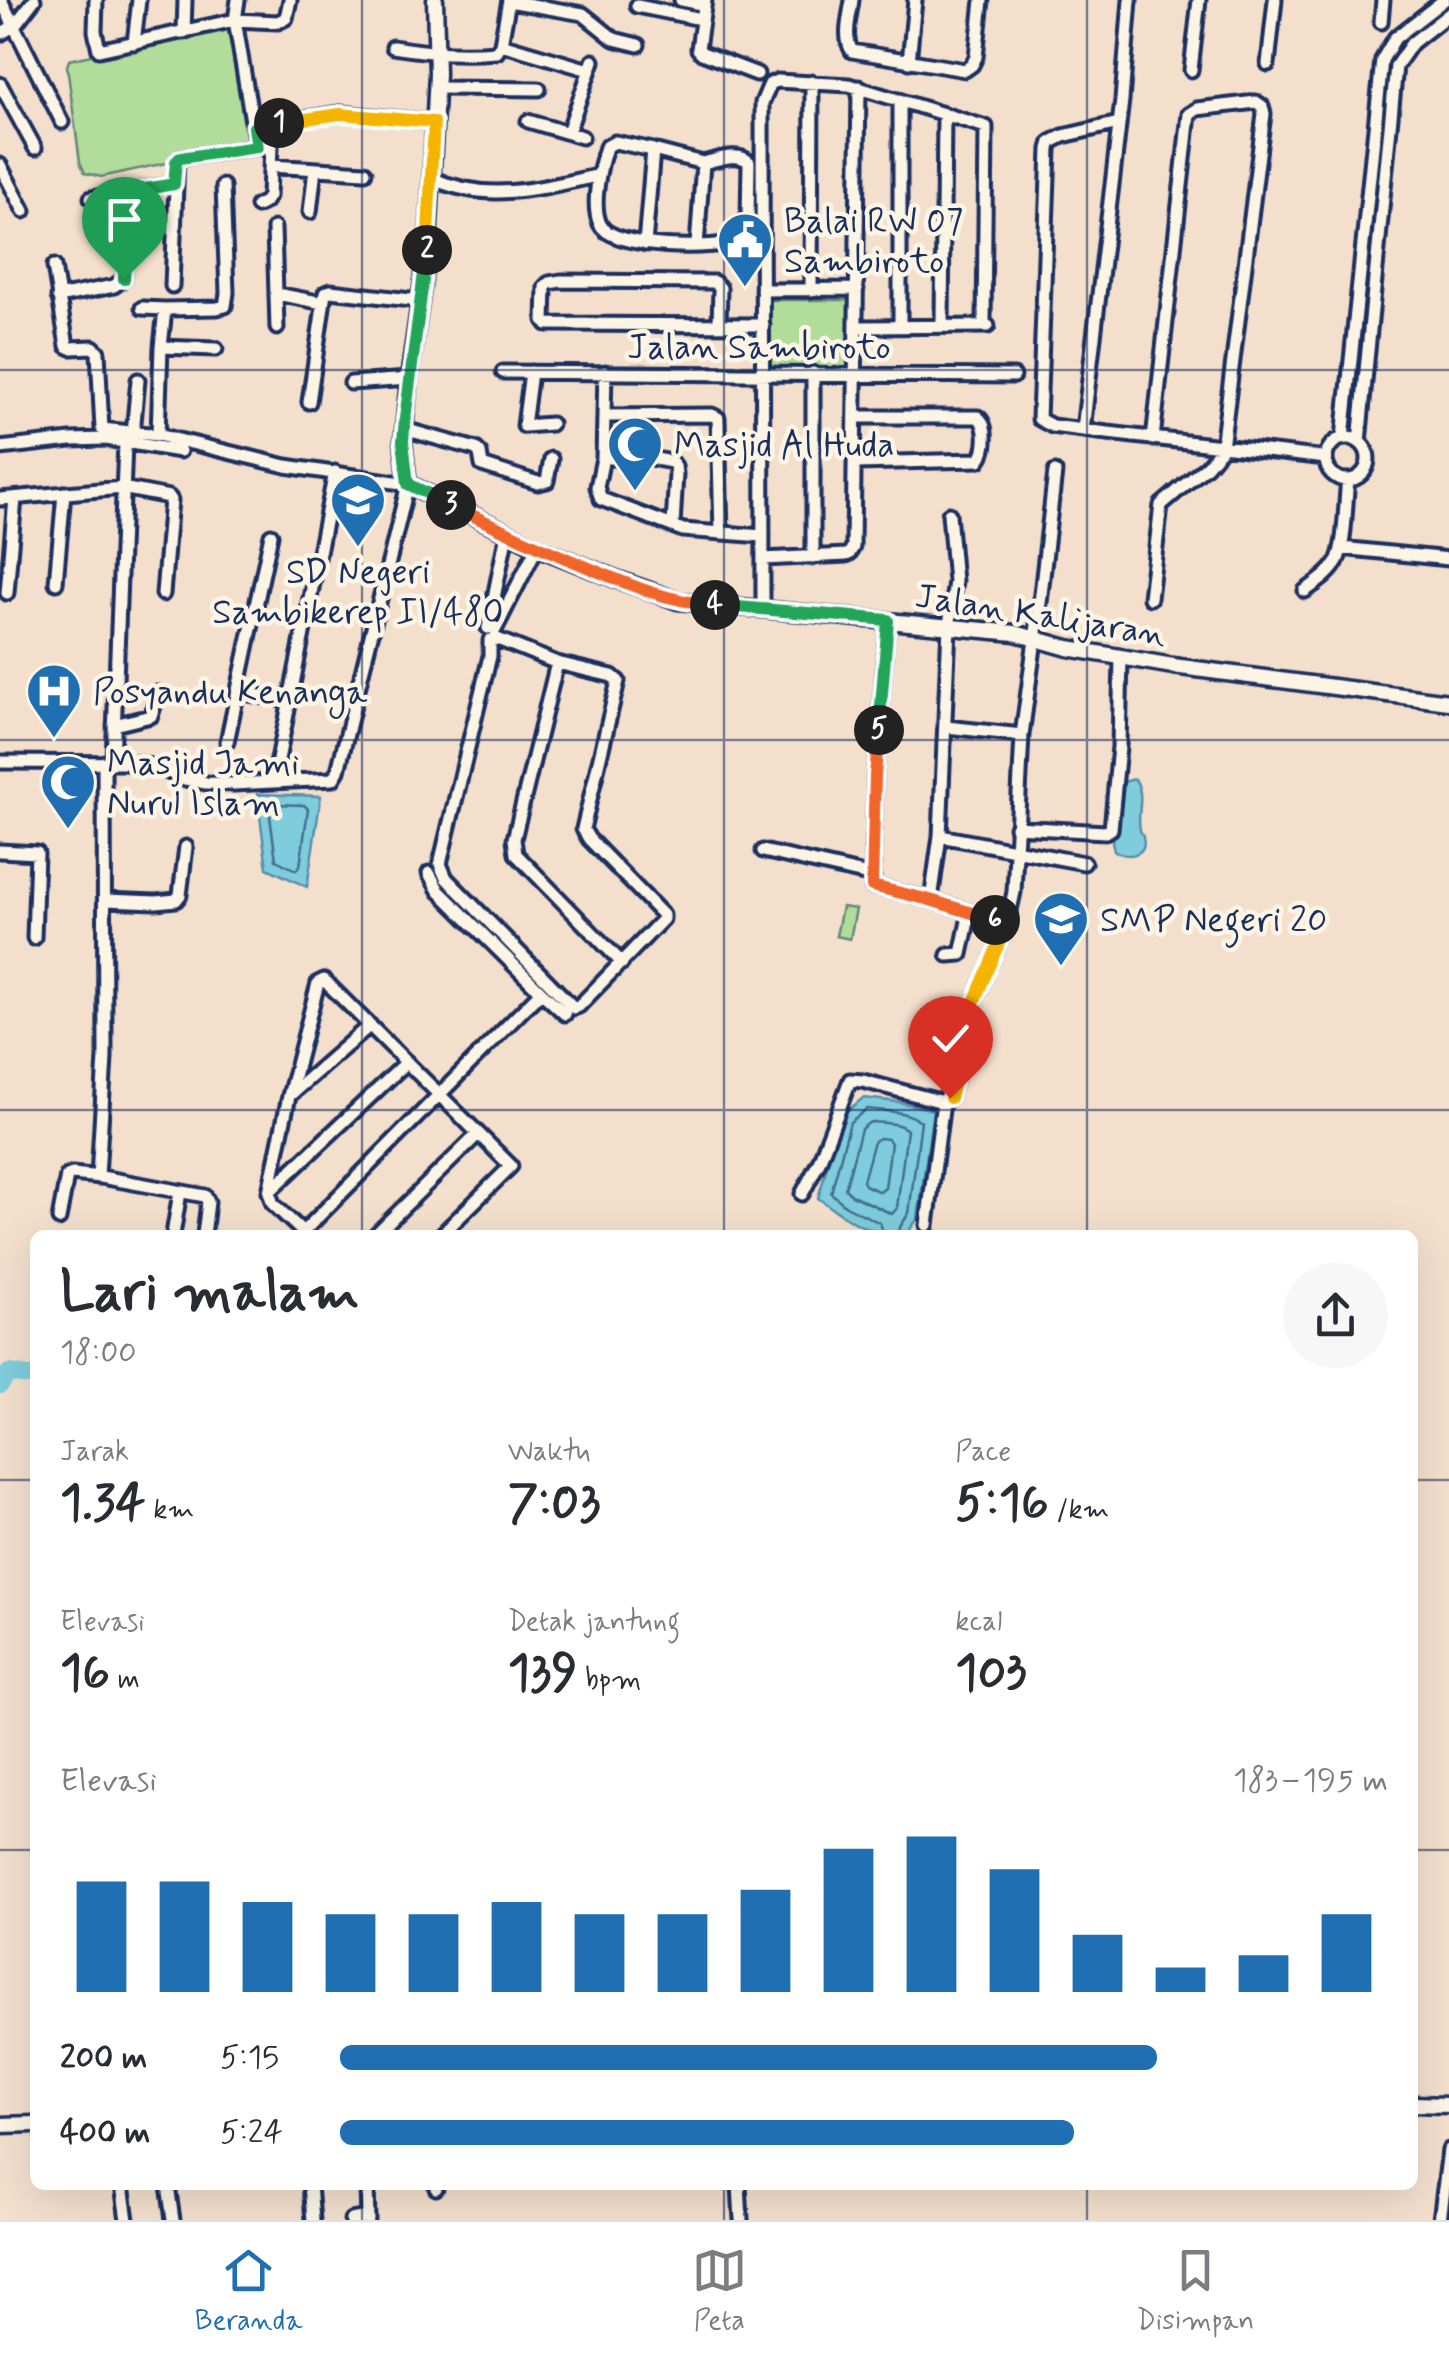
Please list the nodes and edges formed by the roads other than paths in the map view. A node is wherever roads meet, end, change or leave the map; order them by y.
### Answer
1 (1, 0) edge
2 (34, 0) edge
3 (96, 0) edge
4 (139, 0) edge
5 (186, 0) edge
6 (238, 0) edge
7 (290, 0) edge
8 (435, 0) edge
9 (509, 0) edge
10 (682, 0) edge
11 (852, 0) edge
12 (915, 0) edge
13 (982, 0) edge
14 (1130, 0) edge
15 (1199, 0) edge
16 (1274, 0) edge
17 (1383, 0) edge
18 (1444, 0) edge
19 (637, 6) dead end
20 (703, 8) edge
21 (1449, 14) edge
22 (236, 20) junction
23 (1381, 22) dead end
24 (14, 26) junction
25 (184, 32) junction
26 (0, 34) edge
27 (134, 44) junction
28 (500, 44) junction
29 (638, 45) dead end
30 (393, 48) dead end
31 (436, 54) junction
32 (909, 62) junction
33 (1268, 64) dead end
34 (1192, 70) dead end
35 (756, 74) dead end
36 (812, 82) junction
37 (0, 84) edge
38 (859, 87) junction
39 (436, 88) junction
40 (539, 89) dead end
41 (900, 100) junction
42 (944, 114) junction
43 (528, 120) dead end
44 (1119, 120) junction
45 (62, 122) dead end
46 (434, 122) junction
47 (254, 127) junction
48 (568, 132) junction
49 (582, 137) dead end
50 (257, 147) junction
51 (35, 148) dead end
52 (653, 150) junction
53 (703, 164) junction
54 (0, 166) edge
55 (270, 166) junction
56 (315, 169) junction
57 (365, 172) dead end
58 (597, 176) junction
59 (432, 178) junction
60 (174, 184) junction
61 (223, 186) dead end
62 (129, 192) junction
63 (91, 198) dead end
64 (257, 206) dead end
65 (24, 211) dead end
66 (310, 212) dead end
67 (274, 228) dead end
68 (645, 244) junction
69 (697, 246) junction
70 (54, 266) dead end
71 (172, 286) dead end
72 (858, 289) junction
73 (762, 290) junction
74 (810, 290) junction
75 (277, 294) junction
76 (58, 297) junction
77 (420, 301) junction
78 (323, 303) junction
79 (142, 308) dead end
80 (165, 309) junction
81 (762, 324) junction
82 (720, 325) junction
83 (900, 326) junction
84 (942, 326) junction
85 (857, 327) junction
86 (277, 328) dead end
87 (161, 346) junction
88 (216, 349) dead end
89 (503, 372) dead end
90 (530, 372) junction
91 (606, 372) junction
92 (763, 372) junction
93 (813, 373) junction
94 (856, 373) junction
95 (1014, 376) dead end
96 (409, 379) junction
97 (138, 380) dead end
98 (351, 383) dead end
99 (309, 402) dead end
100 (605, 416) junction
101 (856, 417) junction
102 (552, 424) dead end
103 (404, 429) junction
104 (1083, 430) junction
105 (158, 435) junction
106 (129, 438) junction
107 (1342, 438) junction
108 (1153, 439) junction
109 (1359, 442) junction
110 (0, 448) edge
111 (1222, 448) junction
112 (180, 451) dead end
113 (603, 458) junction
114 (1326, 458) junction
115 (551, 460) dead end
116 (854, 463) junction
117 (335, 472) junction
118 (1055, 472) dead end
119 (1348, 480) junction
120 (408, 484) junction
121 (122, 488) junction
122 (64, 493) junction
123 (15, 498) junction
124 (0, 499) edge
125 (949, 514) dead end
126 (673, 525) junction
127 (507, 533) junction
128 (721, 533) junction
129 (271, 534) dead end
130 (763, 536) junction
131 (536, 547) junction
132 (1342, 548) junction
133 (812, 557) junction
134 (1449, 558) edge
135 (763, 559) junction
136 (56, 583) dead end
137 (1305, 591) dead end
138 (7, 593) dead end
139 (163, 594) dead end
140 (1150, 598) dead end
141 (764, 609) junction
142 (888, 620) junction
143 (949, 626) junction
144 (492, 634) junction
145 (1036, 639) junction
146 (1121, 658) junction
147 (557, 663) junction
148 (158, 692) dead end
149 (238, 692) junction
150 (288, 701) junction
151 (1449, 702) edge
152 (114, 724) junction
153 (946, 727) junction
154 (1022, 735) junction
155 (227, 742) dead end
156 (0, 762) edge
157 (109, 762) junction
158 (274, 780) junction
159 (1016, 827) junction
160 (940, 836) junction
161 (186, 847) dead end
162 (0, 851) edge
163 (764, 851) dead end
164 (1016, 851) junction
165 (1084, 863) dead end
166 (429, 874) dead end
167 (873, 876) junction
168 (106, 900) junction
169 (930, 900) junction
170 (970, 912) junction
171 (1007, 924) junction
172 (490, 933) junction
173 (34, 938) dead end
174 (948, 955) dead end
175 (622, 963) junction
176 (540, 992) junction
177 (565, 1014) dead end
178 (370, 1025) junction
179 (406, 1062) junction
180 (440, 1095) junction
181 (289, 1096) junction
182 (944, 1102) junction
183 (478, 1134) junction
184 (98, 1177) junction
185 (180, 1192) junction
186 (270, 1192) junction
187 (802, 1194) dead end
188 (59, 1219) dead end
189 (927, 1226) dead end
190 (173, 1230) edge
191 (205, 1230) edge
192 (301, 1230) edge
193 (309, 1230) edge
194 (380, 1230) edge
195 (447, 1230) edge
196 (1418, 2104) edge
197 (1449, 2105) edge
198 (30, 2124) edge
199 (0, 2125) edge
200 (1449, 2150) edge
201 (123, 2190) edge
202 (169, 2190) edge
203 (310, 2190) edge
204 (367, 2190) edge
205 (739, 2190) edge
206 (368, 2218) edge
207 (127, 2220) edge
208 (174, 2220) edge
209 (313, 2220) edge
210 (351, 2220) edge
211 (741, 2220) edge
212 (1440, 2220) edge

1 - 24 street
2 - 24 street
3 - 27 street
4 - 27 street
5 - 25 street
6 - 22 street
7 - 22 street
8 - 31 street
9 - 28 street
9 - 29 street
10 - 20 street
11 - 32 street
12 - 32 street
13 - 32 street
14 - 44 street
15 - 34 street
16 - 33 street
17 - 23 street
18 - 107 street
19 - 20 street
20 - 35 street
21 - 109 street
22 - 25 street
22 - 47 street
24 - 26 street
24 - 45 street
25 - 27 street
28 - 31 street
28 - 48 street
30 - 31 street
31 - 39 street
36 - 38 street
36 - 73 street
36 - 74 street
37 - 51 street
38 - 41 street
38 - 72 street
39 - 40 street
39 - 46 street
41 - 42 street
41 - 83 street
42 - 84 street
42 - 84 street
43 - 48 street
44 - 104 street
44 - 104 street
46 - 47 street
46 - 59 street
47 - 50 street
48 - 49 street
50 - 55 street
50 - 60 street
52 - 53 street
52 - 58 street
52 - 68 street
53 - 69 street
53 - 69 street
54 - 65 street
55 - 56 street
55 - 64 street
56 - 57 street
56 - 66 street
58 - 59 street
58 - 68 street
59 - 77 street
60 - 62 street
60 - 71 street
61 - 80 street
62 - 63 street
62 - 76 street
67 - 75 street
68 - 69 street
70 - 76 street
72 - 74 street
72 - 85 street
73 - 74 street
73 - 81 street
75 - 78 street
75 - 86 street
76 - 106 street
77 - 78 street
77 - 96 street
78 - 99 street
79 - 80 street
80 - 87 street
81 - 82 street
81 - 92 street
82 - 82 street
83 - 84 street
83 - 85 street
85 - 94 street
87 - 88 street
87 - 105 street
89 - 90 street, Jalan Sambiroto
90 - 91 street, Jalan Sambiroto
90 - 102 street
91 - 92 street, Jalan Sambiroto
91 - 100 street
92 - 93 street, Jalan Sambiroto
92 - 130 street
93 - 94 street, Jalan Sambiroto
93 - 133 street
94 - 95 street, Jalan Sambiroto
94 - 101 street
96 - 98 street
96 - 103 street
97 - 106 street
100 - 113 street
100 - 128 street
101 - 116 street
101 - 116 street
103 - 115 street
103 - 120 street
104 - 108 street
105 - 106 street
105 - 117 street
106 - 110 street
106 - 112 street
106 - 121 street
107 - 109 street
107 - 114 street
108 - 111 street
108 - 111 street
109 - 119 street
111 - 114 street
111 - 140 street
113 - 126 street
113 - 126 street
114 - 119 street
116 - 133 street
117 - 120 street
117 - 150 street
118 - 145 street
119 - 132 street
120 - 127 street, Jalan Kalijaran
120 - 158 street
121 - 122 street
121 - 139 street
121 - 152 street
122 - 123 street
122 - 136 street
123 - 124 street
123 - 138 street
125 - 143 street
126 - 128 street
127 - 131 street, Jalan Kalijaran
127 - 144 street
128 - 130 street
129 - 149 street
130 - 135 street
131 - 141 street, Jalan Kalijaran
131 - 144 street
132 - 134 street
132 - 137 street
133 - 135 street
135 - 141 street
141 - 142 street, Jalan Kalijaran
142 - 143 street, Jalan Kalijaran
142 - 167 street
143 - 145 street, Jalan Kalijaran
143 - 153 street
144 - 147 street
144 - 172 street
145 - 146 street, Jalan Kalijaran
145 - 154 street
146 - 151 street, Jalan Kalijaran
146 - 159 street
147 - 175 street
147 - 175 street
148 - 152 street
149 - 150 street
149 - 155 street
150 - 158 street
152 - 157 street
153 - 154 street
153 - 160 street
154 - 159 street
156 - 157 street
157 - 158 street
157 - 168 street
159 - 164 street
160 - 164 street
160 - 169 street
161 - 168 street
162 - 173 street
163 - 167 street
164 - 165 street
164 - 171 street
166 - 172 street
167 - 169 street
168 - 184 street
169 - 170 street
170 - 171 street
170 - 174 street
171 - 182 street
172 - 175 street
172 - 176 street
176 - 177 street
176 - 180 street
178 - 179 street
178 - 181 street
178 - 181 street
179 - 180 street
179 - 186 street
180 - 183 street
180 - 193 street
181 - 186 street
182 - 187 street
182 - 189 street
183 - 194 street
183 - 195 street
184 - 185 street
184 - 188 street
185 - 190 street
185 - 191 street
186 - 192 street
196 - 197 street
198 - 199 street
200 - 212 street
201 - 207 street
202 - 208 street
203 - 209 street
204 - 206 street
205 - 211 street
206 - 210 street

